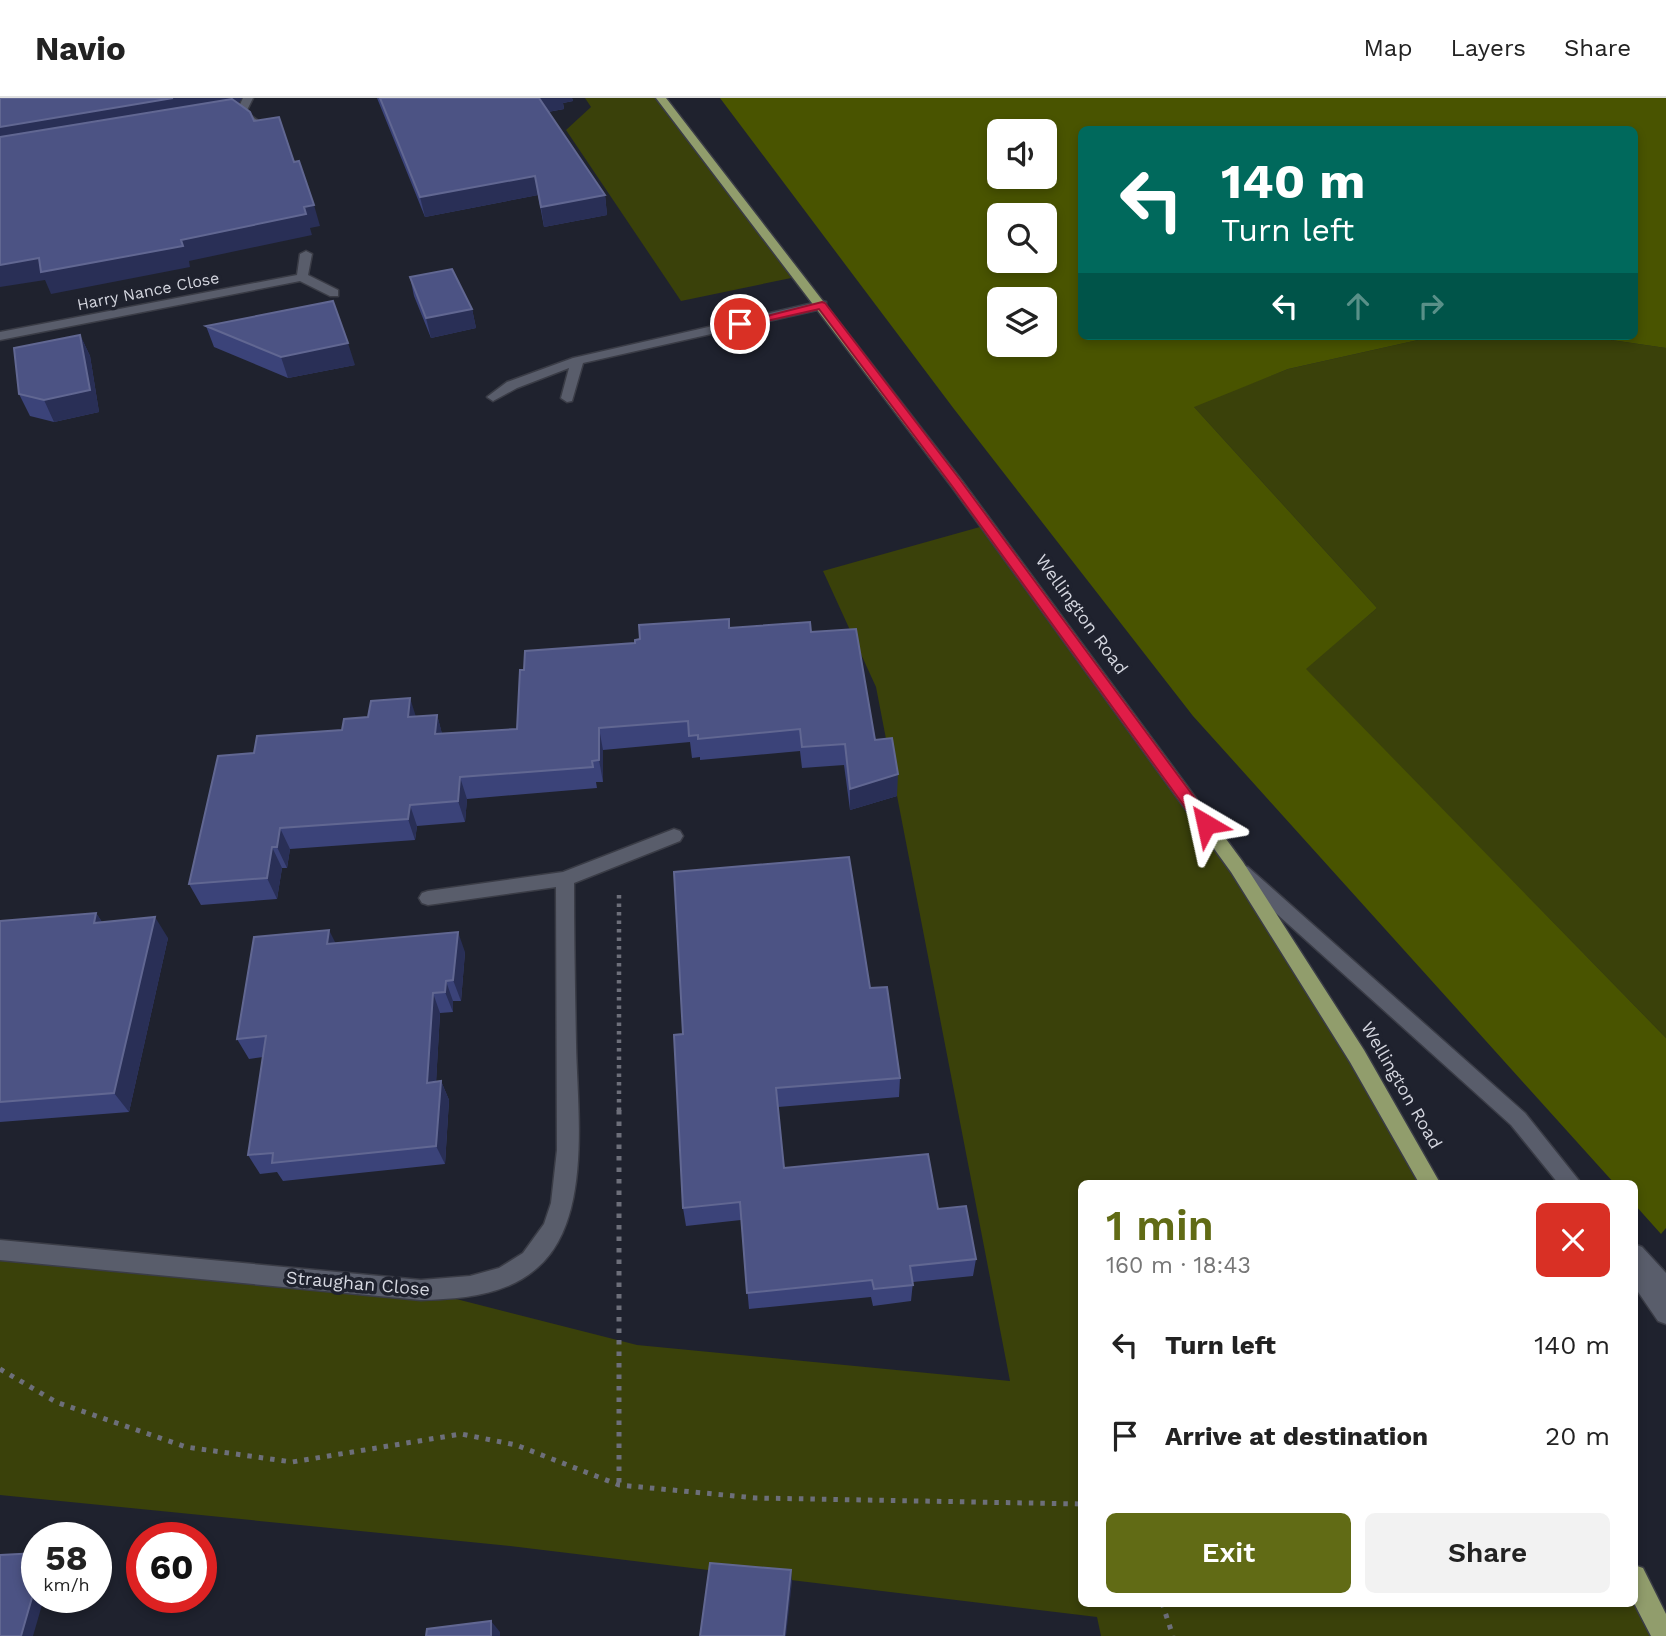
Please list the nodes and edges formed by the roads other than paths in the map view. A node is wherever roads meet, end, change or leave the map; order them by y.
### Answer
1 (248, 98) edge
2 (661, 98) edge
3 (241, 113) junction
4 (228, 115) edge
5 (259, 127) edge
6 (306, 254) dead end
7 (302, 276) junction
8 (334, 293) dead end
9 (822, 305) junction
10 (0, 336) edge
11 (577, 360) junction
12 (493, 397) dead end
13 (567, 398) dead end
14 (674, 836) dead end
15 (1237, 867) junction
16 (565, 879) junction
17 (428, 898) dead end
18 (1428, 1180) edge
19 (1569, 1180) edge
20 (0, 1250) edge
21 (1638, 1258) edge
22 (1638, 1273) edge
23 (1666, 1288) edge
24 (1666, 1313) edge
25 (1638, 1585) edge
26 (1664, 1636) edge

1 - 3 street
2 - 9 main road, Wellington Road
3 - 4 street
3 - 5 street
6 - 7 street
7 - 8 street
7 - 10 street, Harry Nance Close
9 - 11 street
9 - 15 main road, Wellington Road
11 - 12 street
11 - 13 street
14 - 16 street
15 - 18 main road, Wellington Road
15 - 19 street
16 - 17 street
16 - 20 street, Straughan Close
21 - 23 street
22 - 24 street
25 - 26 main road

